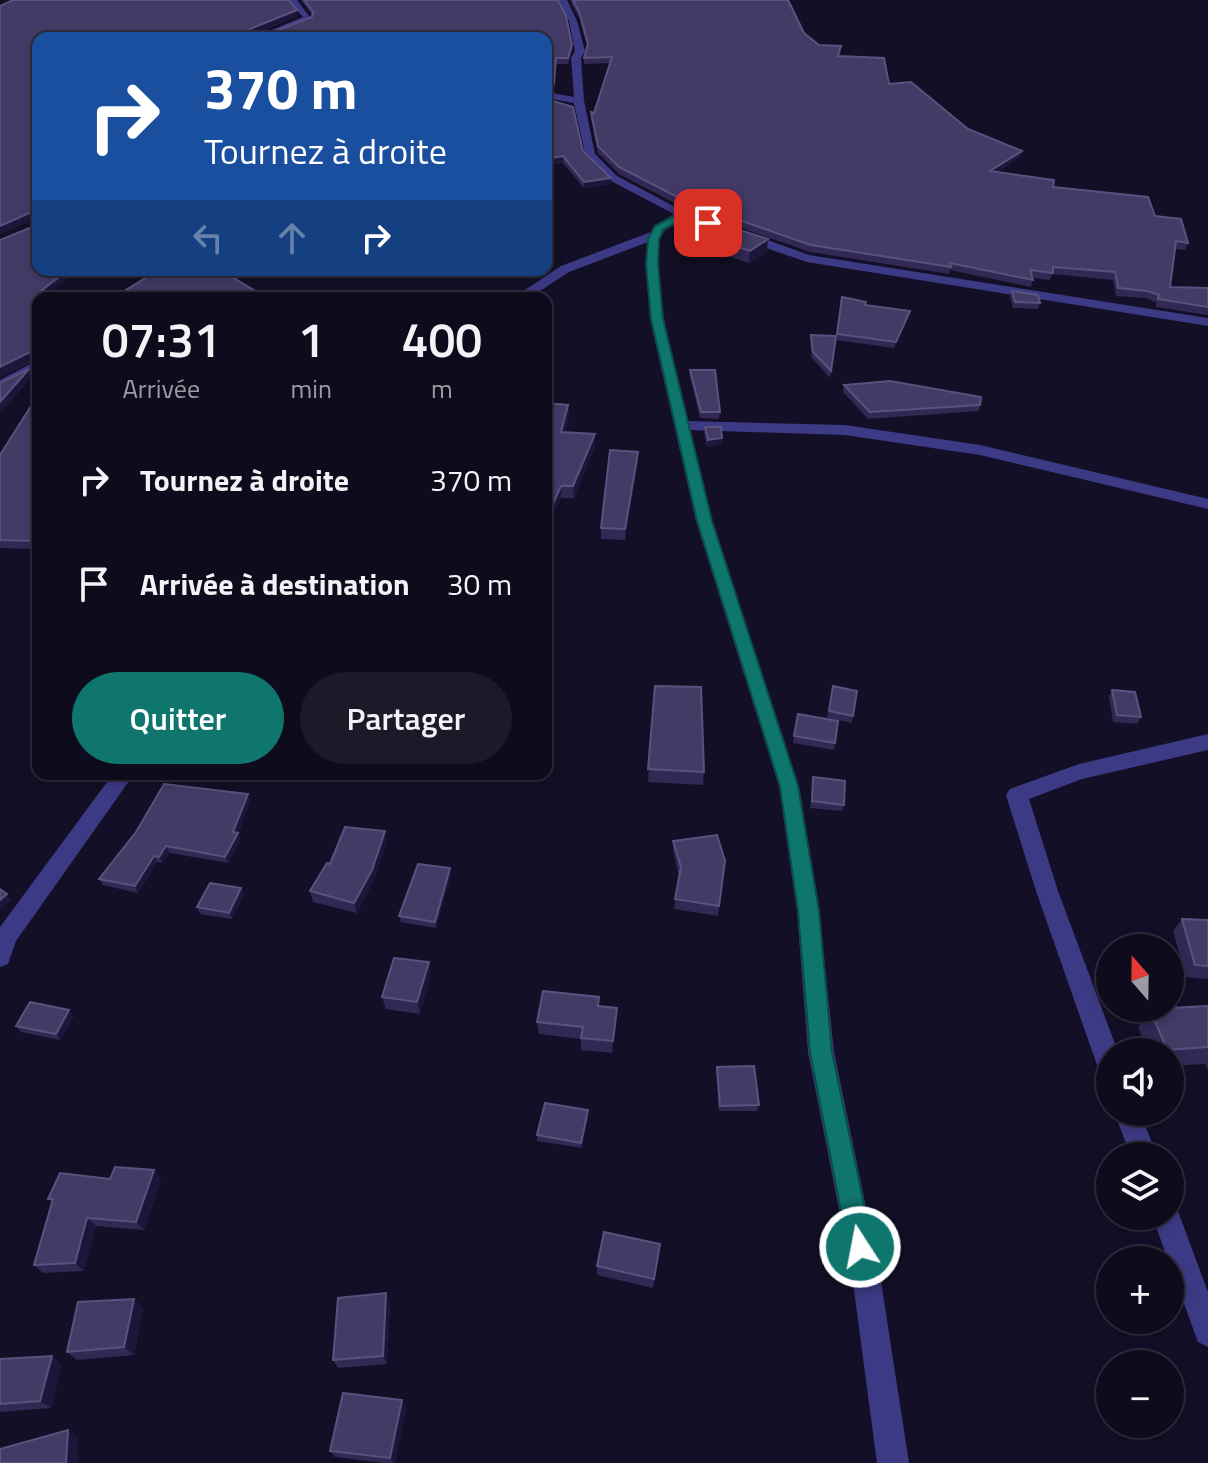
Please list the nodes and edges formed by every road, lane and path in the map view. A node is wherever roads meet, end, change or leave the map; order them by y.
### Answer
1 (292, 0) edge
2 (563, 0) edge
3 (273, 32) edge
4 (552, 96) edge
5 (579, 101) junction
6 (681, 215) junction
7 (708, 223) edge
8 (722, 228) edge
9 (655, 235) junction
10 (529, 292) edge
11 (1208, 322) edge
12 (32, 367) edge
13 (0, 386) edge
14 (681, 425) junction
15 (1208, 504) edge
16 (1208, 742) edge
17 (120, 780) edge
18 (0, 957) edge
19 (1100, 1038) edge
20 (1171, 1230) edge
21 (1208, 1332) edge
22 (893, 1463) edge

1 - 3 street
2 - 5 street
4 - 5 street
5 - 6 street
6 - 7 street
6 - 9 street
8 - 11 street
9 - 10 street
9 - 14 street
12 - 13 street
14 - 15 street
14 - 22 street
16 - 19 street
17 - 18 street
20 - 21 street

